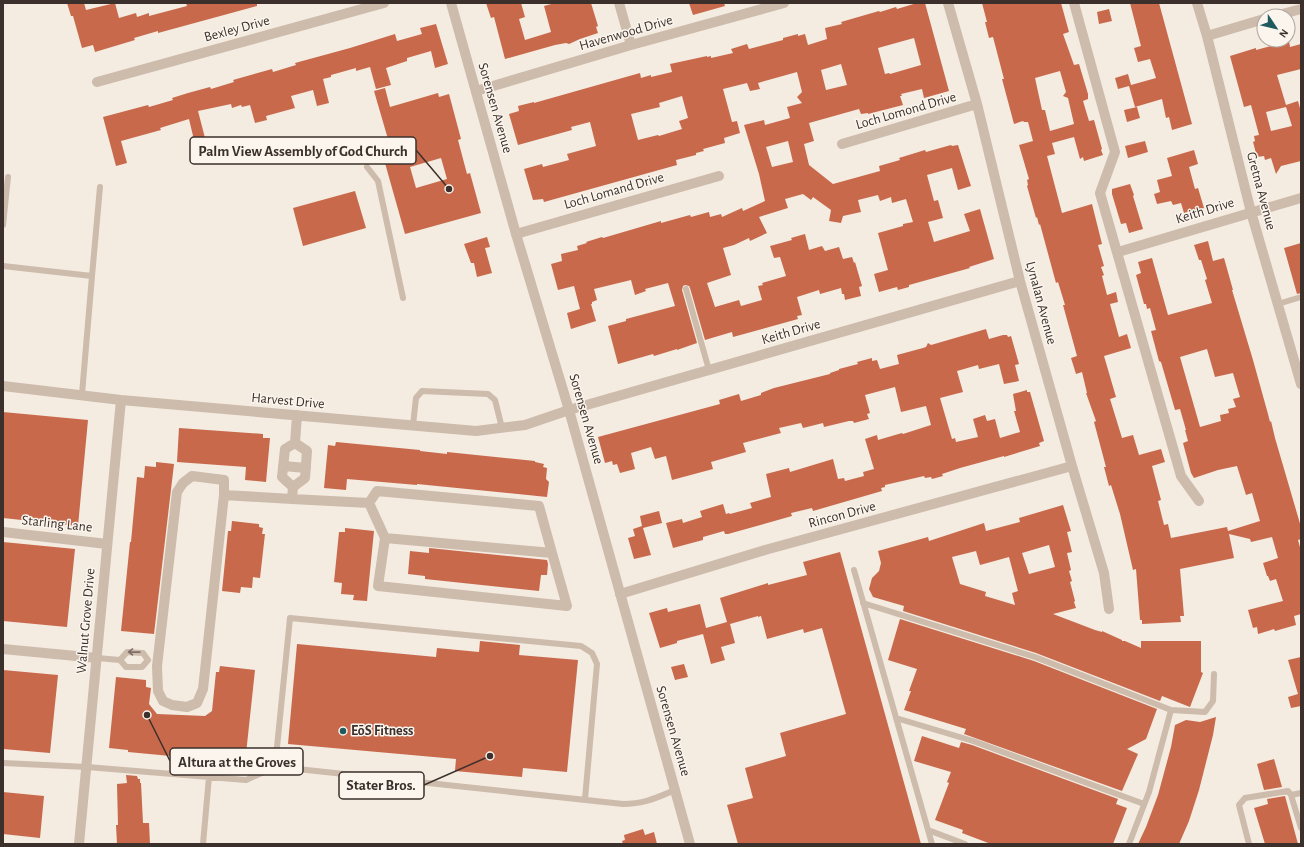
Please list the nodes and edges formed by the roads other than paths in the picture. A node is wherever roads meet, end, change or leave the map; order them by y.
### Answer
1 (384, 3) edge
2 (451, 3) edge
3 (619, 3) edge
4 (784, 3) edge
5 (948, 3) edge
6 (1074, 3) edge
7 (1197, 3) edge
8 (1256, 21) edge
9 (1207, 36) junction
10 (631, 45) junction
11 (97, 82) dead end
12 (476, 91) junction
13 (977, 104) junction
14 (842, 144) dead end
15 (367, 167) dead end
16 (718, 176) dead end
17 (8, 177) dead end
18 (100, 187) dead end
19 (1301, 198) edge
20 (1251, 212) junction
21 (3, 225) edge
22 (516, 234) junction
23 (1118, 252) junction
24 (3, 266) edge
25 (92, 276) junction
26 (1020, 281) junction
27 (686, 289) dead end
28 (403, 298) dead end
29 (1301, 298) edge
30 (1278, 304) junction
31 (709, 370) junction
32 (1301, 384) edge
33 (3, 386) edge
34 (82, 394) junction
35 (121, 400) junction
36 (569, 410) junction
37 (297, 415) junction
38 (413, 426) junction
39 (502, 428) junction
40 (296, 443) junction
41 (283, 466) junction
42 (1072, 466) junction
43 (306, 468) junction
44 (293, 487) junction
45 (224, 495) junction
46 (292, 499) junction
47 (1199, 501) dead end
48 (369, 503) junction
49 (3, 532) edge
50 (385, 538) junction
51 (107, 544) junction
52 (552, 552) junction
53 (854, 570) dead end
54 (620, 594) junction
55 (863, 603) junction
56 (1109, 609) dead end
57 (3, 649) edge
58 (97, 658) junction
59 (153, 659) junction
60 (120, 660) junction
61 (1214, 674) dead end
62 (1171, 710) junction
63 (896, 718) junction
64 (3, 762) edge
65 (87, 767) junction
66 (276, 767) junction
67 (209, 777) junction
68 (675, 790) junction
69 (1301, 793) edge
70 (1291, 795) junction
71 (586, 799) junction
72 (1144, 804) junction
73 (1301, 828) edge
74 (928, 830) junction
75 (79, 844) edge
76 (204, 844) edge
77 (690, 844) edge
78 (932, 844) edge
79 (965, 844) edge
80 (1129, 844) edge
81 (1249, 844) edge

1 - 11 street, Bexley Drive
2 - 12 street, Sorensen Avenue
3 - 10 street
4 - 10 street, Havenwood Drive
5 - 13 street, Lynalan Avenue
6 - 23 street
7 - 9 street, Gretna Avenue
8 - 9 street
9 - 20 street, Gretna Avenue
10 - 12 street, Havenwood Drive
12 - 22 street, Sorensen Avenue
13 - 14 street, Loch Lomond Drive
13 - 26 street, Lynalan Avenue
15 - 28 lane
16 - 22 street, Loch Lomand Drive
17 - 21 lane
18 - 25 lane
19 - 20 street, Keith Drive
20 - 23 street, Keith Drive
20 - 30 street, Gretna Avenue
22 - 36 street, Sorensen Avenue
23 - 47 street
24 - 25 lane
25 - 34 lane
26 - 31 street, Keith Drive
26 - 42 street, Lynalan Avenue
27 - 31 lane
29 - 30 lane
30 - 32 street, Gretna Avenue
31 - 36 street, Keith Drive
33 - 34 street, Harvest Drive
34 - 35 street, Harvest Drive
35 - 37 street, Harvest Drive
35 - 51 street, Walnut Grove Drive
36 - 39 street, Harvest Drive
36 - 54 street, Sorensen Avenue
37 - 38 street, Harvest Drive
37 - 40 street
38 - 39 street, Harvest Drive
38 - 39 lane
40 - 41 street
40 - 43 street
41 - 43 street
41 - 44 street
42 - 54 street, Rincon Drive
42 - 56 street, Lynalan Avenue
43 - 44 street
44 - 46 street
45 - 46 street
45 - 59 street
45 - 59 street
46 - 48 street
48 - 50 street
48 - 52 street
49 - 51 street, Starling Lane
50 - 52 street
50 - 52 street
51 - 58 street, Walnut Grove Drive
53 - 55 lane
54 - 68 street, Sorensen Avenue
55 - 62 lane
55 - 63 lane
57 - 58 street
58 - 60 lane
58 - 65 street, Walnut Grove Drive
59 -> 60 lane
59 - 60 lane
61 - 62 lane
62 - 72 lane
63 - 72 lane
63 - 74 lane
64 - 65 lane
65 - 67 lane
65 - 75 street, Walnut Grove Drive
66 - 67 lane
66 - 71 lane
66 - 71 lane
67 - 76 lane
68 - 71 lane
68 - 77 street, Sorensen Avenue
69 - 70 lane
70 - 73 lane
70 - 81 lane
72 - 80 lane
74 - 78 lane
74 - 79 lane

